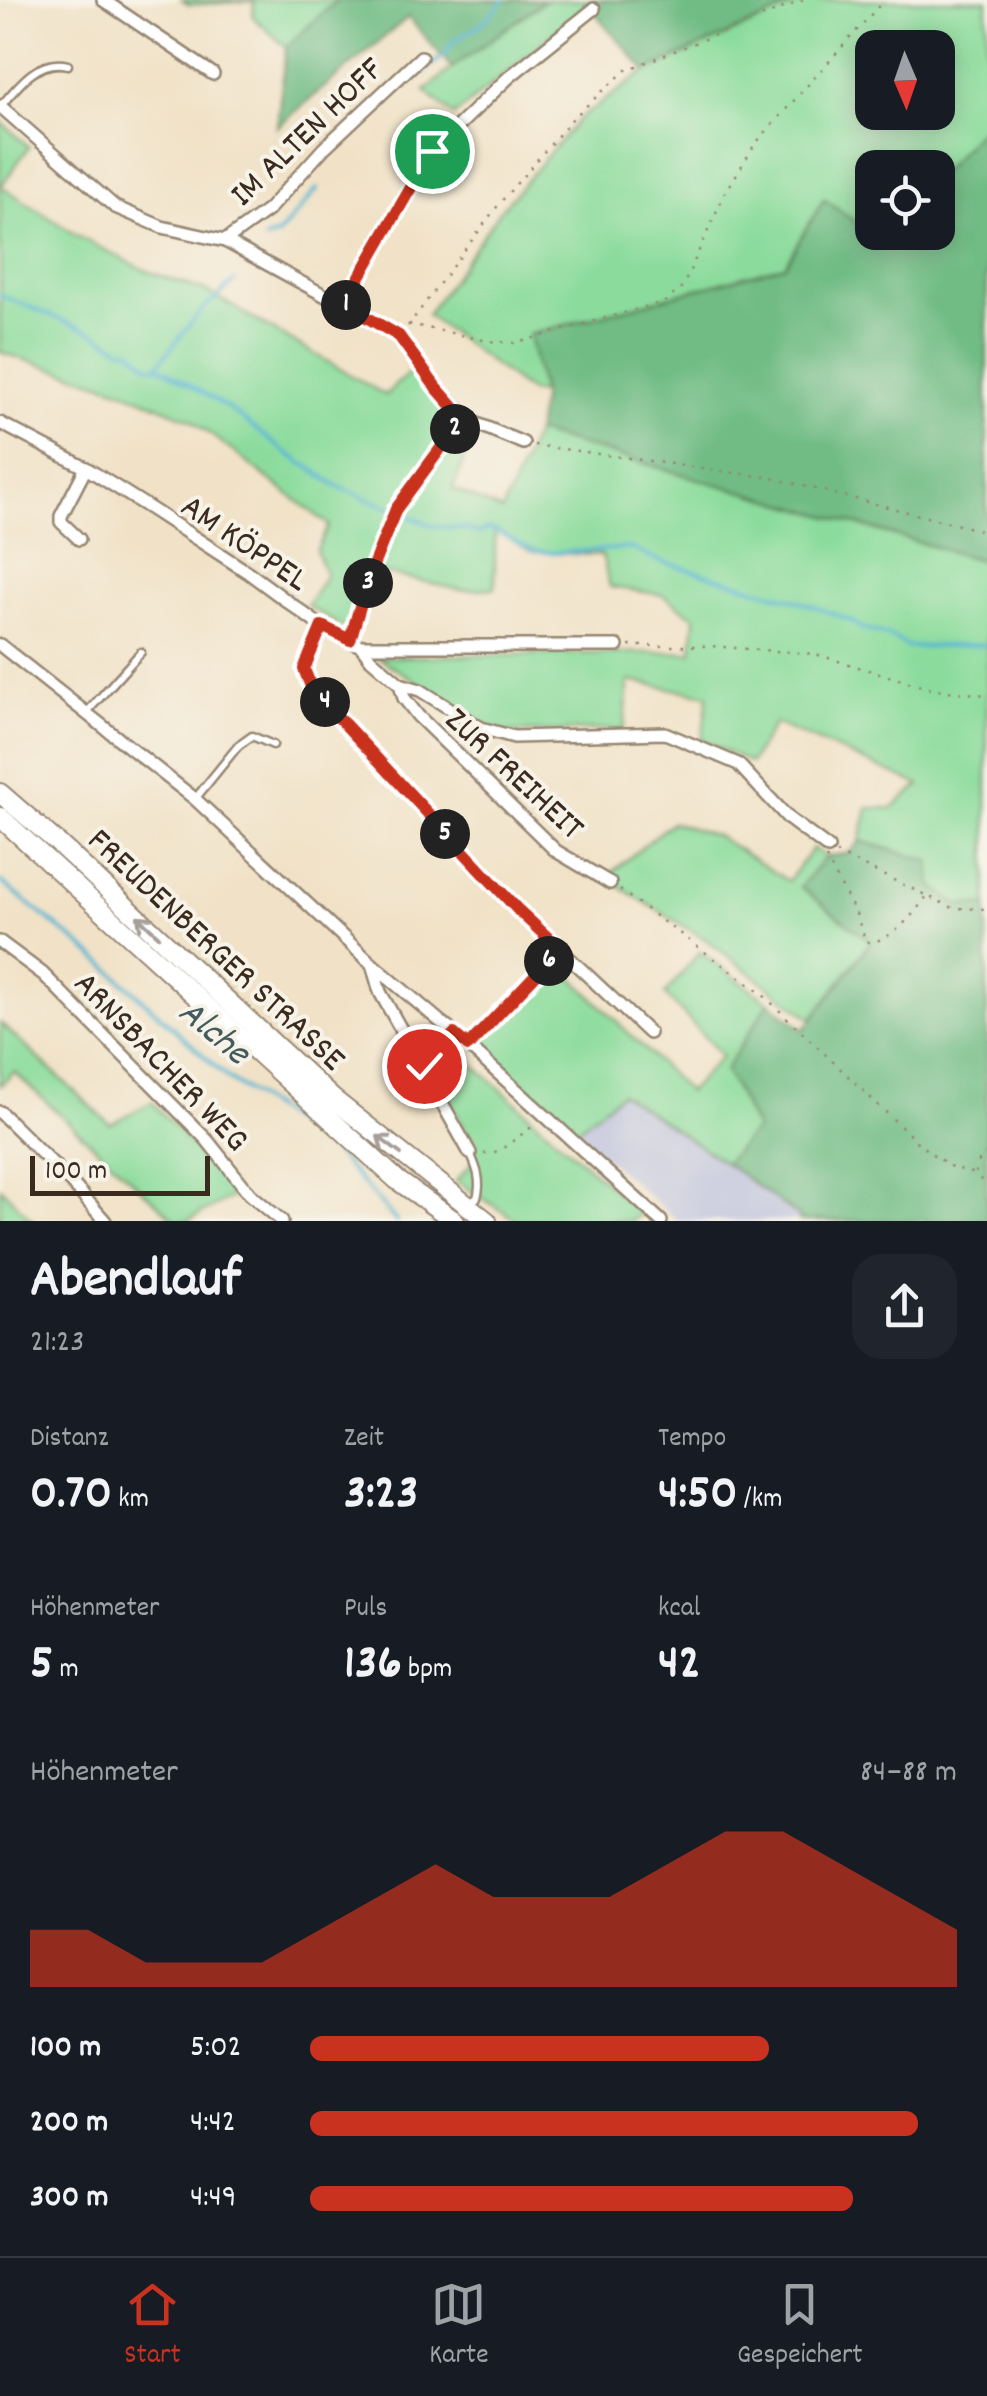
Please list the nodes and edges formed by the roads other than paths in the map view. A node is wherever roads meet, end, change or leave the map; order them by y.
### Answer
1 (103, 0) edge
2 (594, 9) dead end
3 (421, 57) dead end
4 (68, 66) dead end
5 (213, 74) dead end
6 (0, 106) edge
7 (225, 240) junction
8 (344, 304) junction
9 (0, 423) edge
10 (523, 443) road end
11 (86, 468) junction
12 (79, 539) dead end
13 (322, 626) junction
14 (356, 643) junction
15 (0, 645) edge
16 (618, 646) road end
17 (141, 652) dead end
18 (400, 684) junction
19 (88, 711) junction
20 (273, 746) dead end
21 (0, 792) edge
22 (196, 798) junction
23 (0, 817) edge
24 (825, 846) road end
25 (610, 883) road end
26 (0, 942) edge
27 (372, 964) junction
28 (649, 1033) dead end
29 (0, 1112) edge
30 (471, 1154) joint
31 (458, 1216) edge
32 (105, 1221) edge
33 (282, 1221) edge
34 (487, 1221) edge
35 (662, 1221) edge

1 - 5 street
2 - 8 street
3 - 7 street, IM ALTEN HOFF
4 - 6 lane
6 - 7 street, IM ALTEN HOFF
7 - 8 street, IM ALTEN HOFF
8 - 10 street, IM ALTEN HOFF
9 - 11 street, AM KÖPPEL
11 - 12 street
11 - 13 street, AM KÖPPEL
13 - 14 street, AM KÖPPEL
13 - 28 street
14 - 16 street
14 - 18 street, AM KÖPPEL
15 - 19 street, FREUDENBERGER STRASSE
17 - 19 lane
18 - 24 street, AM KÖPPEL
18 - 25 street, ZUR FREIHEIT
19 - 22 street, FREUDENBERGER STRASSE
20 - 22 lane
31 -> 21 main road, FREUDENBERGER STRASSE
22 - 27 street, FREUDENBERGER STRASSE
23 - 31 main road, FREUDENBERGER STRASSE
26 - 33 street, ARNSBACHER WEG
27 - 30 street, FREUDENBERGER STRASSE
27 - 35 street, FREUDENBERGER STRASSE
29 - 32 street
30 - 31 lane
31 - 34 main road, FREUDENBERGER STRASSE

